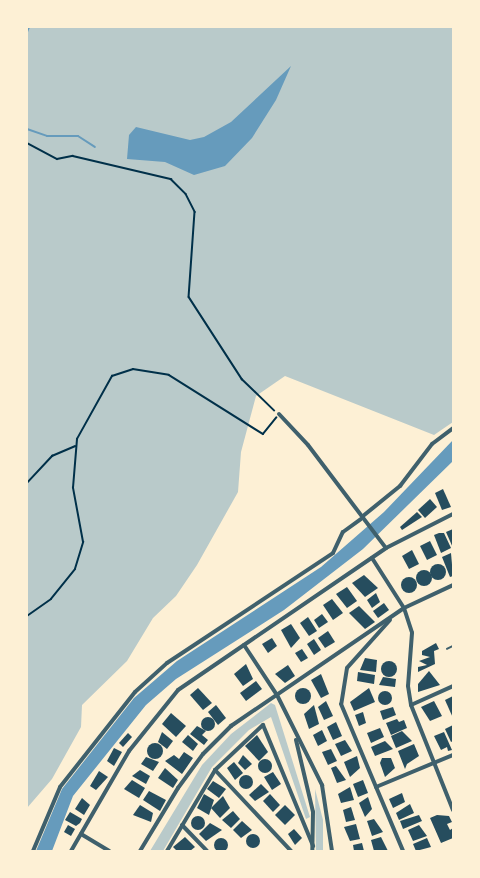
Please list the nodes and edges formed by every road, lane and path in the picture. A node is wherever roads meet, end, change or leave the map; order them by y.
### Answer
1 (27, 143) edge
2 (279, 414) junction
3 (453, 428) edge
4 (76, 445) junction
5 (27, 483) edge
6 (453, 514) edge
7 (362, 518) junction
8 (386, 548) junction
9 (372, 558) junction
10 (453, 585) edge
11 (404, 608) junction
12 (394, 615) junction
13 (27, 616) edge
14 (244, 645) junction
15 (453, 646) edge
16 (447, 649) dead end
17 (453, 686) edge
18 (276, 695) junction
19 (411, 705) junction
20 (294, 734) junction
21 (453, 754) edge
22 (436, 762) junction
23 (215, 770) junction
24 (376, 787) junction
25 (453, 810) edge
26 (182, 825) junction
27 (81, 834) junction
28 (313, 849) edge
29 (331, 849) edge
30 (33, 851) edge
31 (70, 851) edge
32 (109, 851) edge
33 (140, 851) edge
34 (167, 851) edge
35 (207, 851) edge
36 (291, 851) edge
37 (403, 851) edge

1 - 2 path
2 - 4 path
2 - 7 street
3 - 7 street
4 - 5 path
4 - 13 path
6 - 8 street
7 - 8 street
7 - 30 street
8 - 9 street
9 - 11 street
9 - 14 street
10 - 11 street
11 - 12 street
11 - 19 street
12 - 18 street
12 - 24 street
14 - 18 street
14 - 27 street
15 - 16 lane
17 - 19 street
18 - 20 street
18 - 33 street
19 - 22 street
20 - 28 street
20 - 29 street
21 - 22 street
22 - 24 street
22 - 25 street
23 - 26 street
23 - 28 street
23 - 36 street
24 - 37 street
26 - 34 street
26 - 35 street
27 - 31 street
27 - 32 street

